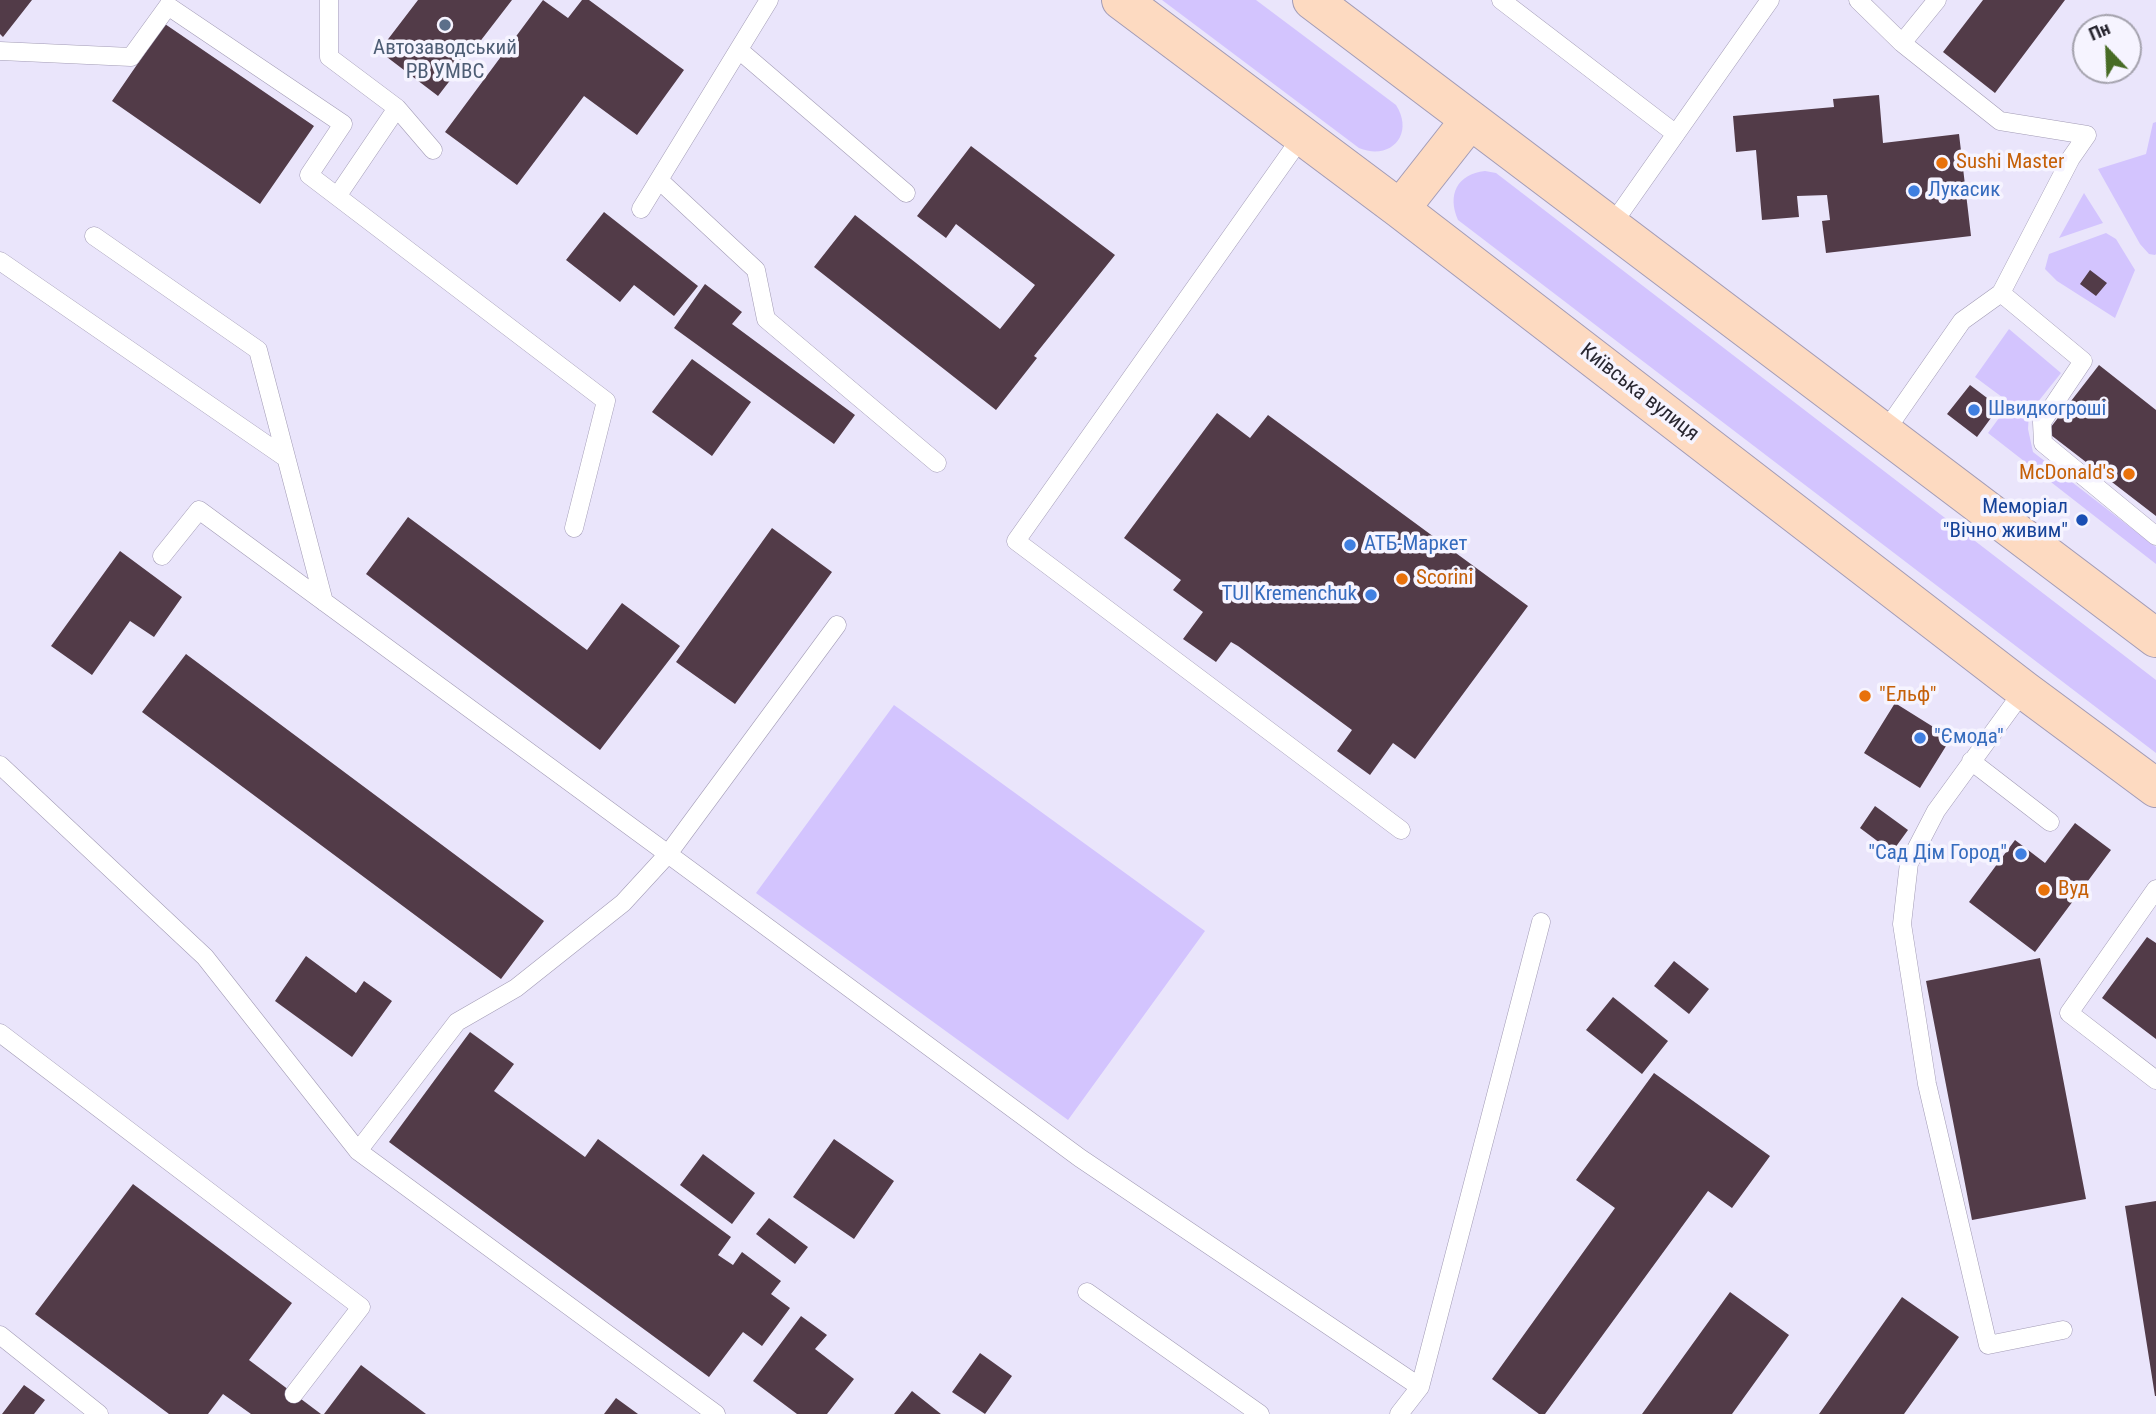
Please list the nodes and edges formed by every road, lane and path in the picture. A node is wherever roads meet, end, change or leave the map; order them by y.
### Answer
1 (329, 0) edge
2 (769, 0) edge
3 (1121, 0) edge
4 (1312, 0) edge
5 (1500, 0) edge
6 (1770, 0) edge
7 (1858, 0) edge
8 (1937, 0) edge
9 (1902, 43) junction
10 (738, 50) junction
11 (0, 51) edge
12 (397, 108) junction
13 (1470, 120) junction
14 (1676, 134) junction
15 (1303, 135) junction
16 (433, 150) dead end
17 (659, 180) junction
18 (906, 193) dead end
19 (338, 195) junction
20 (641, 209) dead end
21 (1400, 209) junction
22 (1611, 226) junction
23 (94, 236) dead end
24 (0, 261) edge
25 (2001, 293) junction
26 (1884, 433) junction
27 (286, 458) junction
28 (937, 463) dead end
29 (574, 528) dead end
30 (2156, 536) edge
31 (162, 556) dead end
32 (324, 602) junction
33 (837, 625) dead end
34 (2155, 634) edge
35 (2024, 690) junction
36 (1971, 761) junction
37 (0, 765) edge
38 (2156, 788) edge
39 (2050, 822) dead end
40 (1401, 830) dead end
41 (668, 854) junction
42 (2156, 889) edge
43 (1541, 922) dead end
44 (0, 1034) edge
45 (2156, 1080) edge
46 (358, 1151) junction
47 (1087, 1292) dead end
48 (2063, 1329) dead end
49 (0, 1335) edge
50 (1420, 1387) junction
51 (294, 1394) dead end
52 (99, 1414) edge
53 (716, 1414) edge
54 (1260, 1414) edge
55 (1399, 1414) edge

1 - 12 lane
2 - 10 lane
3 - 15 main road, Київська вулиця
4 - 13 main road
5 - 14 lane
6 - 14 lane
7 - 9 lane
8 - 9 lane
9 - 25 lane
10 - 17 lane
10 - 18 lane
11 - 19 lane
12 - 16 lane
12 - 19 lane
13 - 21 main road
13 - 22 main road
14 - 22 lane
15 - 21 main road, Київська вулиця
15 - 40 lane
17 - 20 lane
17 - 28 lane
19 - 29 lane
21 - 35 main road, Київська вулиця
22 - 26 main road
23 - 27 lane
24 - 27 lane
25 - 26 lane
25 - 30 lane
26 - 34 main road
27 - 32 lane
31 - 32 lane
32 - 41 lane
33 - 41 lane
35 - 36 lane
35 - 38 main road, Київська вулиця
36 - 39 lane
36 - 48 lane
37 - 46 lane
41 - 46 lane
41 - 50 lane
42 - 45 lane
43 - 50 lane
44 - 51 lane
46 - 53 lane
47 - 54 lane
49 - 52 lane
50 - 55 lane

